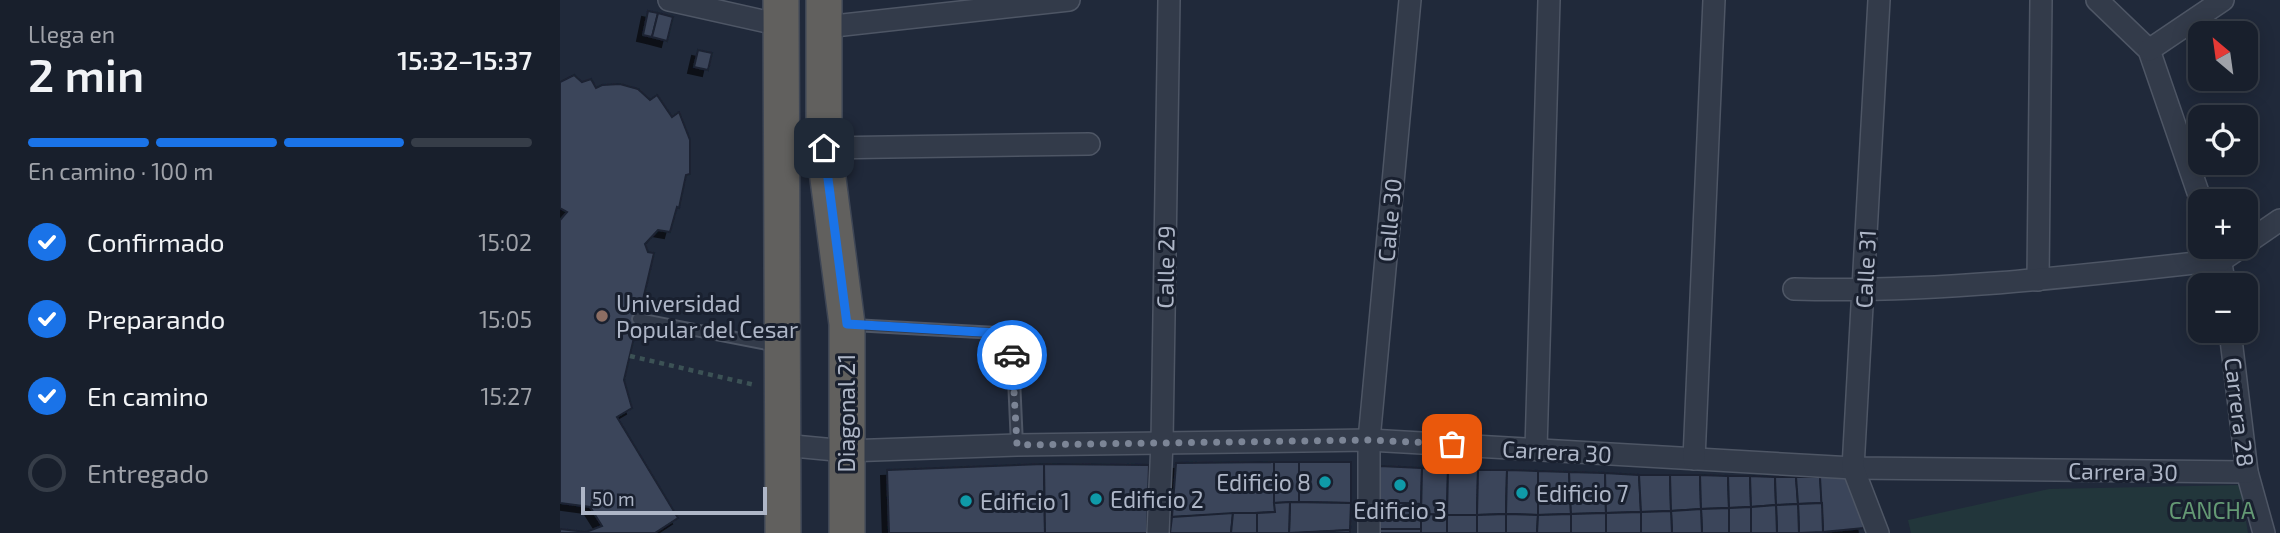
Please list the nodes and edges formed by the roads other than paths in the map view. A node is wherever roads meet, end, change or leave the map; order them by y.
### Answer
1 (669, 0) edge
2 (1069, 0) edge
3 (1168, 0) edge
4 (1410, 0) edge
5 (1549, 0) edge
6 (1714, 0) edge
7 (1880, 0) edge
8 (2041, 0) edge
9 (2097, 0) edge
10 (2223, 0) edge
11 (969, 6) edge
12 (781, 12) edge
13 (825, 13) edge
14 (2149, 50) junction
15 (1089, 144) dead end
16 (824, 148) junction
17 (2198, 189) edge
18 (2280, 220) edge
19 (2258, 235) edge
20 (2188, 258) edge
21 (2038, 280) junction
22 (1794, 289) dead end
23 (1864, 291) junction
24 (638, 319) dead end
25 (847, 324) junction
26 (2231, 343) edge
27 (783, 347) junction
28 (1369, 440) junction
29 (1162, 442) junction
30 (783, 445) junction
31 (1017, 445) junction
32 (1536, 449) junction
33 (846, 451) junction
34 (1694, 458) junction
35 (1853, 468) junction
36 (2247, 472) junction
37 (783, 533) edge
38 (846, 533) edge
39 (1158, 533) edge
40 (1369, 533) edge
41 (1878, 533) edge
42 (2264, 533) edge

1 - 12 street
2 - 11 street
3 - 29 street, Calle 29
4 - 28 street, Calle 30
5 - 32 street
6 - 34 street
7 - 23 street, Calle 31
8 - 21 street
9 - 14 street
10 - 14 street
11 - 13 street
12 - 27 highway
13 - 16 highway, Diagonal 21
14 - 17 street
15 - 16 street
16 - 25 highway, Diagonal 21
18 - 19 street
20 - 21 street
21 - 23 street
22 - 23 street
23 - 35 street, Calle 31
24 - 27 lane
25 - 31 lane
25 - 33 highway, Diagonal 21
26 - 36 street, Carrera 28
27 - 30 highway
28 - 29 street, Carrera 30
28 - 32 street, Carrera 30
28 - 40 street, Calle 30
29 - 31 street, Carrera 30
29 - 39 street, Calle 29
30 - 33 street, Carrera 30
30 - 37 highway
31 - 33 street, Carrera 30
32 - 34 street, Carrera 30
33 - 38 highway, Diagonal 21
34 - 35 street, Carrera 30
35 - 36 street, Carrera 30
35 - 41 street, Calle 31
36 - 42 street, Carrera 28

